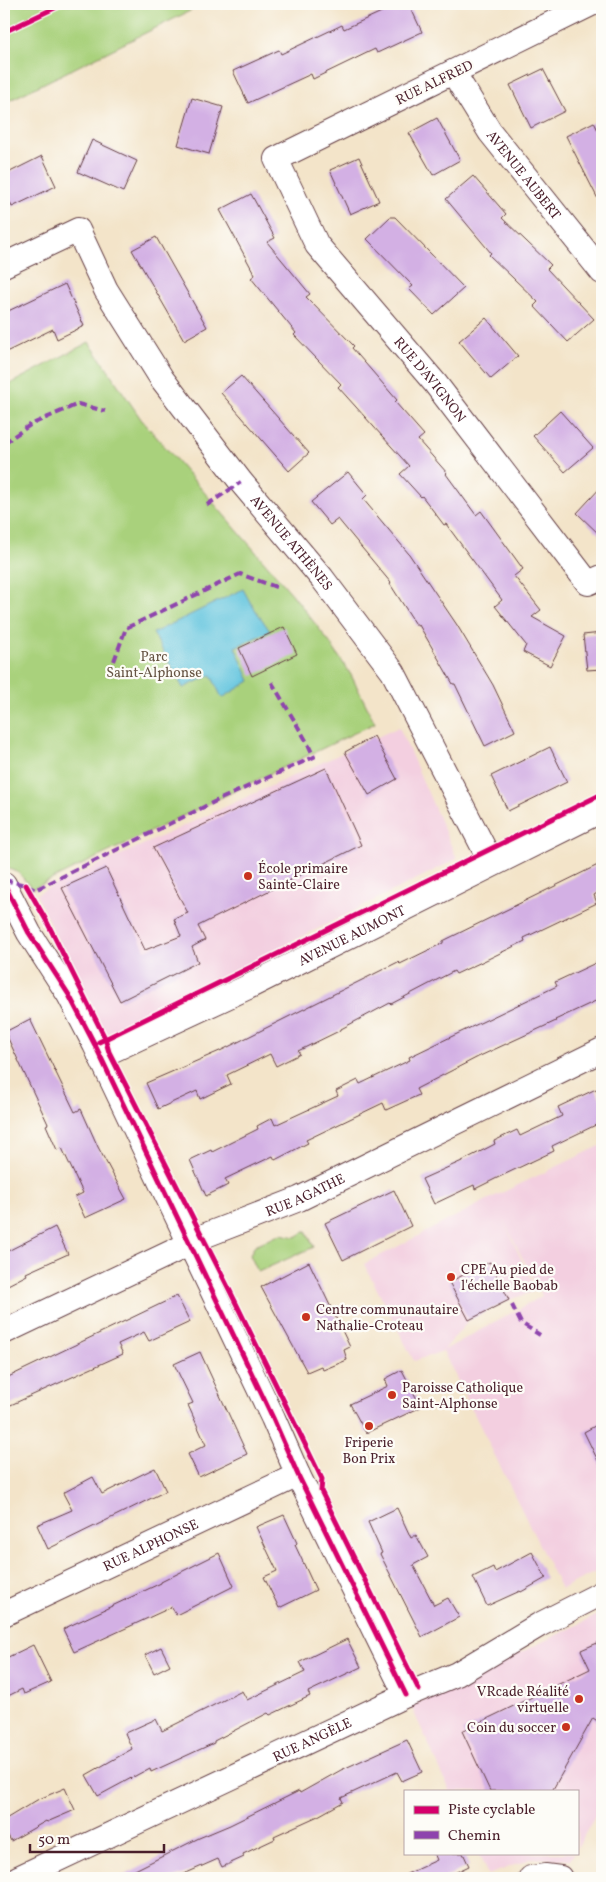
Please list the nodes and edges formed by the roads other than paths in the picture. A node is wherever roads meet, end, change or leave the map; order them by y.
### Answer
1 (591, 4) edge
2 (453, 72) junction
3 (276, 159) joint
4 (4, 265) edge
5 (602, 272) edge
6 (602, 577) edge
7 (602, 810) edge
8 (492, 864) junction
9 (4, 884) edge
10 (602, 1050) edge
11 (100, 1056) junction
12 (189, 1244) junction
13 (4, 1332) edge
14 (298, 1475) junction
15 (602, 1593) edge
16 (4, 1614) edge
17 (406, 1696) junction
18 (18, 1878) edge
19 (531, 1878) edge
20 (560, 1878) edge

1 - 2 street, RUE ALFRED
2 - 3 street, RUE ALFRED
2 - 5 street, AVENUE AUBERT
3 - 6 street, RUE D'AVIGNON
4 - 8 street, AVENUE ATHÈNES
7 - 8 street, AVENUE AUMONT
8 - 11 street, AVENUE AUMONT
9 - 11 street
10 - 12 street, RUE AGATHE
11 - 12 street
12 - 13 street, RUE AGATHE
12 - 14 street
14 - 16 street, RUE ALPHONSE
14 - 17 street
15 - 17 street, RUE ANGÈLE
17 - 18 street, RUE ANGÈLE
19 - 20 street

